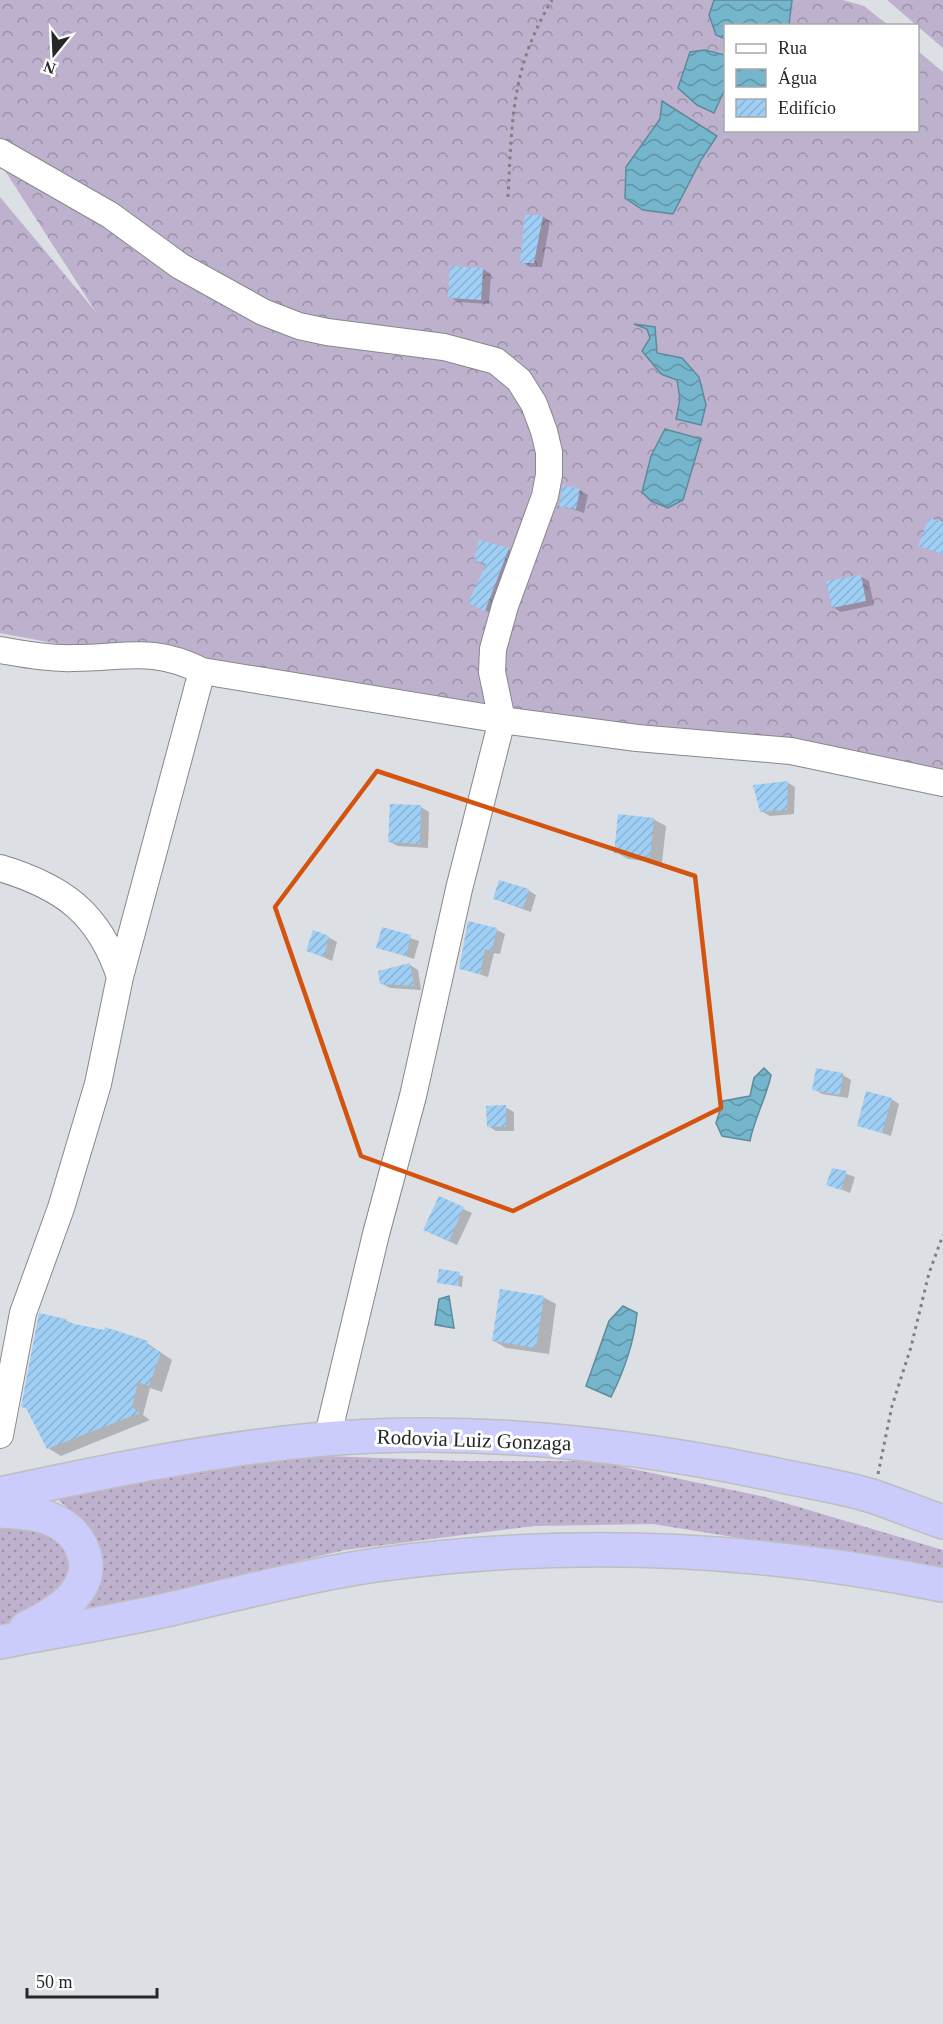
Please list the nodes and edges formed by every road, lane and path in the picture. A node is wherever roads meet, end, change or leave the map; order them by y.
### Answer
1 (552, 0) edge
2 (0, 152) edge
3 (508, 197) dead end
4 (0, 650) edge
5 (202, 671) junction
6 (502, 720) junction
7 (943, 783) edge
8 (0, 868) edge
9 (120, 977) junction
10 (943, 1235) edge
11 (0, 1435) edge
12 (327, 1439) junction
13 (0, 1494) edge
14 (873, 1496) junction
15 (0, 1511) edge
16 (943, 1522) edge
17 (943, 1585) edge
18 (0, 1641) edge

1 - 3 path
2 - 6 street
4 - 5 street
5 - 6 street
5 - 9 street
6 - 7 street
6 - 12 street
8 - 9 street
9 - 11 street
10 - 14 path
12 - 13 highway, Rodovia Luiz Gonzaga
12 - 14 highway, Rodovia Luiz Gonzaga
14 - 16 highway, Rodovia Luiz Gonzaga
15 - 18 highway
17 - 18 highway

